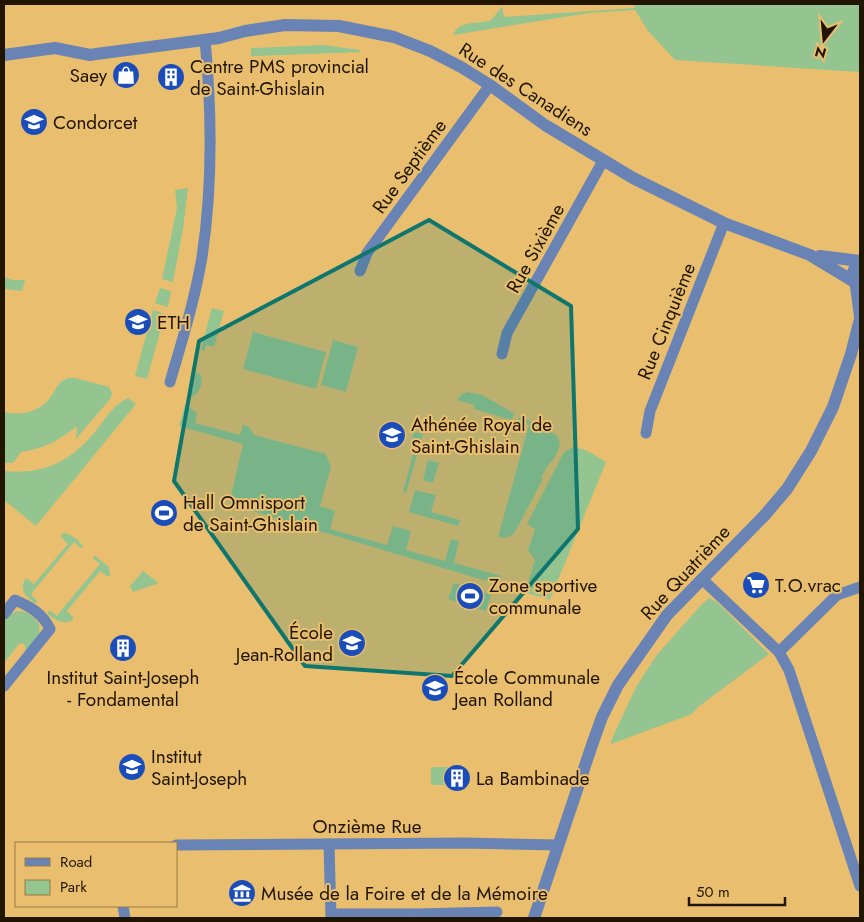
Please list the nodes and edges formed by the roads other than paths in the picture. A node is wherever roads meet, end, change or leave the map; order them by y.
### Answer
1 (205, 40) junction
2 (4, 55) edge
3 (490, 85) junction
4 (603, 161) junction
5 (724, 223) junction
6 (810, 255) junction
7 (860, 261) edge
8 (360, 271) dead end
9 (857, 286) edge
10 (860, 318) edge
11 (502, 354) dead end
12 (170, 382) dead end
13 (646, 433) dead end
14 (702, 579) junction
15 (860, 587) edge
16 (4, 614) edge
17 (779, 652) junction
18 (4, 686) edge
19 (329, 844) junction
20 (178, 845) edge
21 (558, 845) junction
22 (860, 886) edge
23 (497, 912) dead end
24 (332, 916) edge
25 (416, 916) edge
26 (534, 918) edge

1 - 2 street, Rue des Canadiens
1 - 3 street, Rue des Canadiens
1 - 12 street
3 - 4 street, Rue des Canadiens
3 - 8 street, Rue Septième
4 - 5 street, Rue des Canadiens
4 - 11 street, Rue Sixième
5 - 6 street, Rue des Canadiens
5 - 13 street, Rue Cinquième
6 - 7 street, Rue des Canadiens
6 - 9 street, Rue des Canadiens
7 - 9 street, Rue des Canadiens
9 - 10 street, Rue Quatrième
10 - 14 street, Rue Quatrième
14 - 17 street
14 - 21 street, Rue Quatrième
15 - 17 street
16 - 18 street
17 - 22 street
19 - 20 street, Onzième Rue
19 - 21 street, Onzième Rue
19 - 24 street
21 - 26 street, Rue Quatrième
23 - 25 street
24 - 25 street

